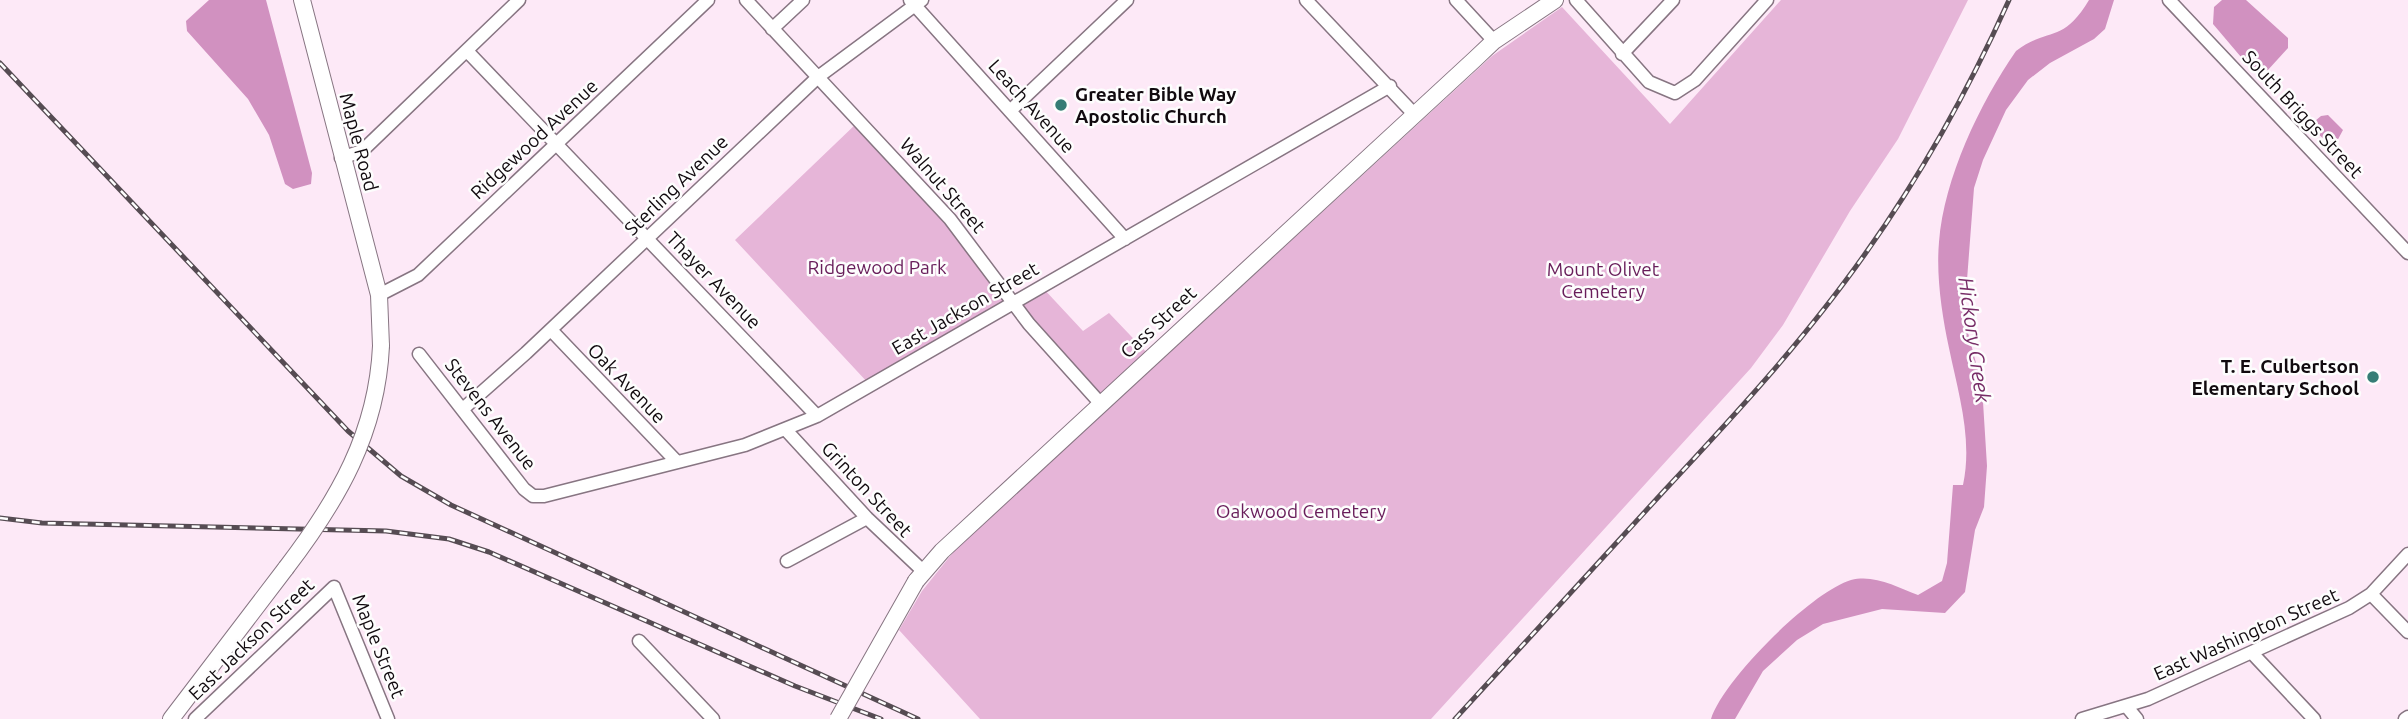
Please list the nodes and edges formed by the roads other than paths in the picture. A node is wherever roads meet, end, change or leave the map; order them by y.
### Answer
1 (302, 0) edge
2 (519, 0) edge
3 (708, 0) edge
4 (746, 0) edge
5 (803, 0) edge
6 (1127, 0) edge
7 (1307, 0) edge
8 (1456, 0) edge
9 (1555, 0) edge
10 (1576, 0) edge
11 (1674, 0) edge
12 (1767, 0) edge
13 (2169, 0) edge
14 (915, 2) edge
15 (772, 29) junction
16 (1494, 41) junction
17 (467, 51) junction
18 (1622, 54) junction
19 (818, 77) junction
20 (1390, 86) junction
21 (1011, 110) junction
22 (1414, 114) junction
23 (558, 144) junction
24 (341, 158) junction
25 (648, 238) junction
26 (1125, 239) junction
27 (2408, 253) edge
28 (379, 295) junction
29 (1013, 302) junction
30 (551, 330) junction
31 (419, 354) dead end
32 (1100, 404) junction
33 (464, 408) junction
34 (817, 416) junction
35 (786, 430) junction
36 (677, 462) junction
37 (533, 496) joint
38 (867, 518) junction
39 (2408, 554) edge
40 (786, 561) dead end
41 (920, 576) junction
42 (334, 587) joint
43 (2371, 594) junction
44 (2408, 632) edge
45 (639, 640) dead end
46 (2252, 653) junction
47 (2127, 708) junction
48 (386, 714) edge
49 (201, 717) edge
50 (171, 719) edge
51 (374, 719) edge
52 (713, 719) edge
53 (838, 719) edge
54 (2082, 719) edge
55 (2137, 719) edge
56 (2314, 719) edge

1 - 24 main road, Maple Road
2 - 17 street
3 - 23 street, Ridgewood Avenue
4 - 15 street, Walnut Street
5 - 15 street
6 - 21 street
7 - 20 street
8 - 16 street
9 - 16 main road, Cass Street
10 - 18 street
11 - 18 street
12 - 18 street
13 - 27 street, South Briggs Street
14 - 19 street, Sterling Avenue
14 - 21 street, Leach Avenue
15 - 19 street, Walnut Street
16 - 22 main road, Cass Street
17 - 23 street, Thayer Avenue
17 - 24 street
19 - 25 street, Sterling Avenue
19 - 29 street, Walnut Street
20 - 22 street
20 - 26 street, East Jackson Street
21 - 26 street, Leach Avenue
22 - 32 main road, Cass Street
23 - 25 street, Thayer Avenue
23 - 28 street, Ridgewood Avenue
24 - 28 main road, Maple Road
25 - 30 street, Sterling Avenue
25 - 34 street, Thayer Avenue
26 - 29 street, East Jackson Street
28 - 50 main road, Maple Road, bridge
29 - 32 street, Walnut Street
29 - 34 street, East Jackson Street
30 - 33 street, Sterling Avenue
30 - 36 street, Oak Avenue
31 - 33 street, Stevens Avenue
32 - 41 main road, Cass Street
33 - 37 street, Stevens Avenue
34 - 35 street, East Jackson Street
35 - 36 street, East Jackson Street
35 - 38 street, Grinton Street
36 - 37 street, East Jackson Street
38 - 40 street
38 - 41 street, Grinton Street
39 - 43 street, East Washington Street
41 - 53 main road, Cass Street, bridge
42 - 48 street, Maple Street
42 - 49 street, East Jackson Street
43 - 44 street
43 - 46 street, East Washington Street
45 - 52 street
46 - 47 street, East Washington Street
46 - 56 street
47 - 54 street, East Washington Street
47 - 55 street
48 - 51 street

